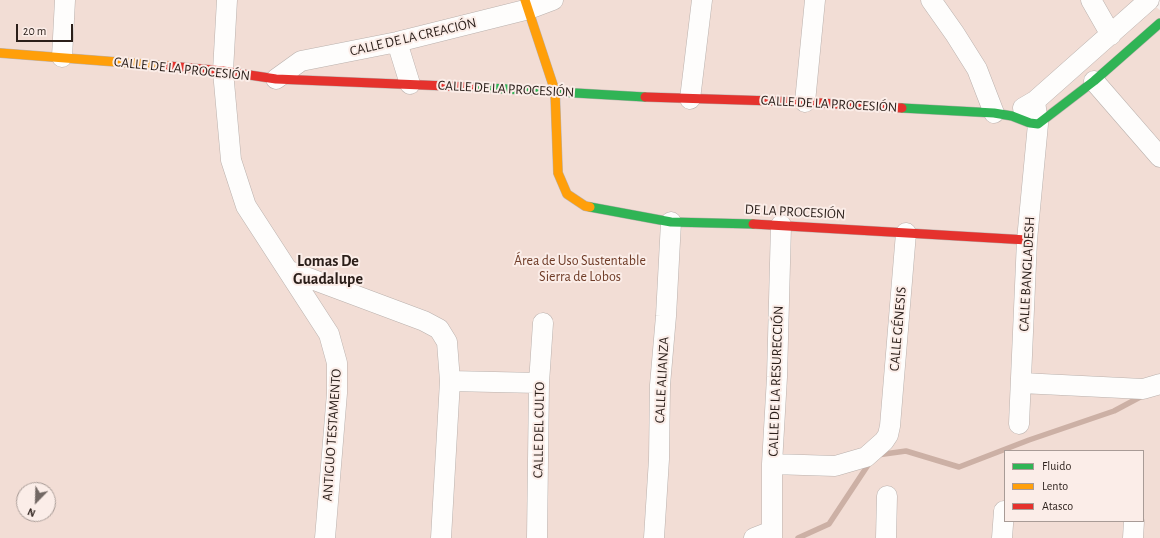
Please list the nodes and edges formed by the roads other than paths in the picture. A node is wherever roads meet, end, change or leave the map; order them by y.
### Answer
1 (65, 0) edge
2 (226, 0) edge
3 (553, 0) edge
4 (702, 0) edge
5 (815, 0) edge
6 (931, 0) edge
7 (1091, 0) edge
8 (1149, 0) edge
9 (527, 5) edge
10 (1160, 23) edge
11 (1111, 35) junction
12 (397, 42) junction
13 (0, 53) edge
14 (62, 57) junction
15 (223, 71) junction
16 (276, 79) junction
17 (1094, 81) junction
18 (410, 84) junction
19 (555, 91) junction
20 (690, 99) junction
21 (1035, 101) junction
22 (805, 102) junction
23 (1003, 115) junction
24 (1038, 124) junction
25 (1160, 157) edge
26 (671, 222) junction
27 (781, 225) junction
28 (906, 233) junction
29 (1027, 240) junction
30 (290, 271) junction
31 (543, 323) dead end
32 (450, 381) junction
33 (540, 383) junction
34 (1021, 383) junction
35 (1160, 384) edge
36 (1019, 424) dead end
37 (772, 464) junction
38 (887, 496) dead end
39 (1004, 511) edge
40 (1134, 522) edge
41 (766, 536) edge
42 (325, 538) edge
43 (441, 538) edge
44 (537, 538) edge
45 (654, 538) edge
46 (886, 538) edge
47 (1002, 538) edge
48 (1134, 538) edge

1 - 14 street
2 - 15 street, ANTIGUO TESTAMENTO
3 - 9 street, CALLE DE LA CREACIÓN
4 - 20 street
5 - 22 street
6 - 23 street
7 - 11 street
8 - 11 street
9 - 12 street, CALLE DE LA CREACIÓN
9 - 19 street
10 - 17 street
11 - 21 street
12 - 16 street, CALLE DE LA CREACIÓN
12 - 18 street
13 - 14 street, CALLE DE LA PROCESIÓN
14 - 15 street, CALLE DE LA PROCESIÓN
15 - 16 street, CALLE DE LA PROCESIÓN
15 - 30 street, ANTIGUO TESTAMENTO
16 - 18 street, CALLE DE LA PROCESIÓN
17 - 24 street
17 - 25 street
18 - 19 street, CALLE DE LA PROCESIÓN
19 - 20 street, CALLE DE LA PROCESIÓN
19 - 26 street, DE LA PROCESIÓN
20 - 22 street, CALLE DE LA PROCESIÓN
21 - 23 street
21 - 24 street, CALLE BANGLADESH
22 - 23 street, CALLE DE LA PROCESIÓN
23 - 24 street, CALLE DE LA PROCESIÓN
24 - 29 street, CALLE BANGLADESH
26 - 27 street, DE LA PROCESIÓN
26 - 45 street, CALLE ALIANZA
27 - 28 street, DE LA PROCESIÓN
27 - 37 street, CALLE DE LA RESURECCIÓN
28 - 29 street, DE LA PROCESIÓN
28 - 37 street, CALLE GÉNESIS
29 - 34 street, CALLE BANGLADESH
30 - 32 street
30 - 42 street, ANTIGUO TESTAMENTO
31 - 33 street, CALLE DEL CULTO
32 - 33 street
32 - 43 street
33 - 44 street, CALLE DEL CULTO
34 - 35 street
34 - 36 street, CALLE BANGLADESH
37 - 41 street, CALLE DE LA RESURECCIÓN
38 - 46 street
39 - 47 street
40 - 48 street

